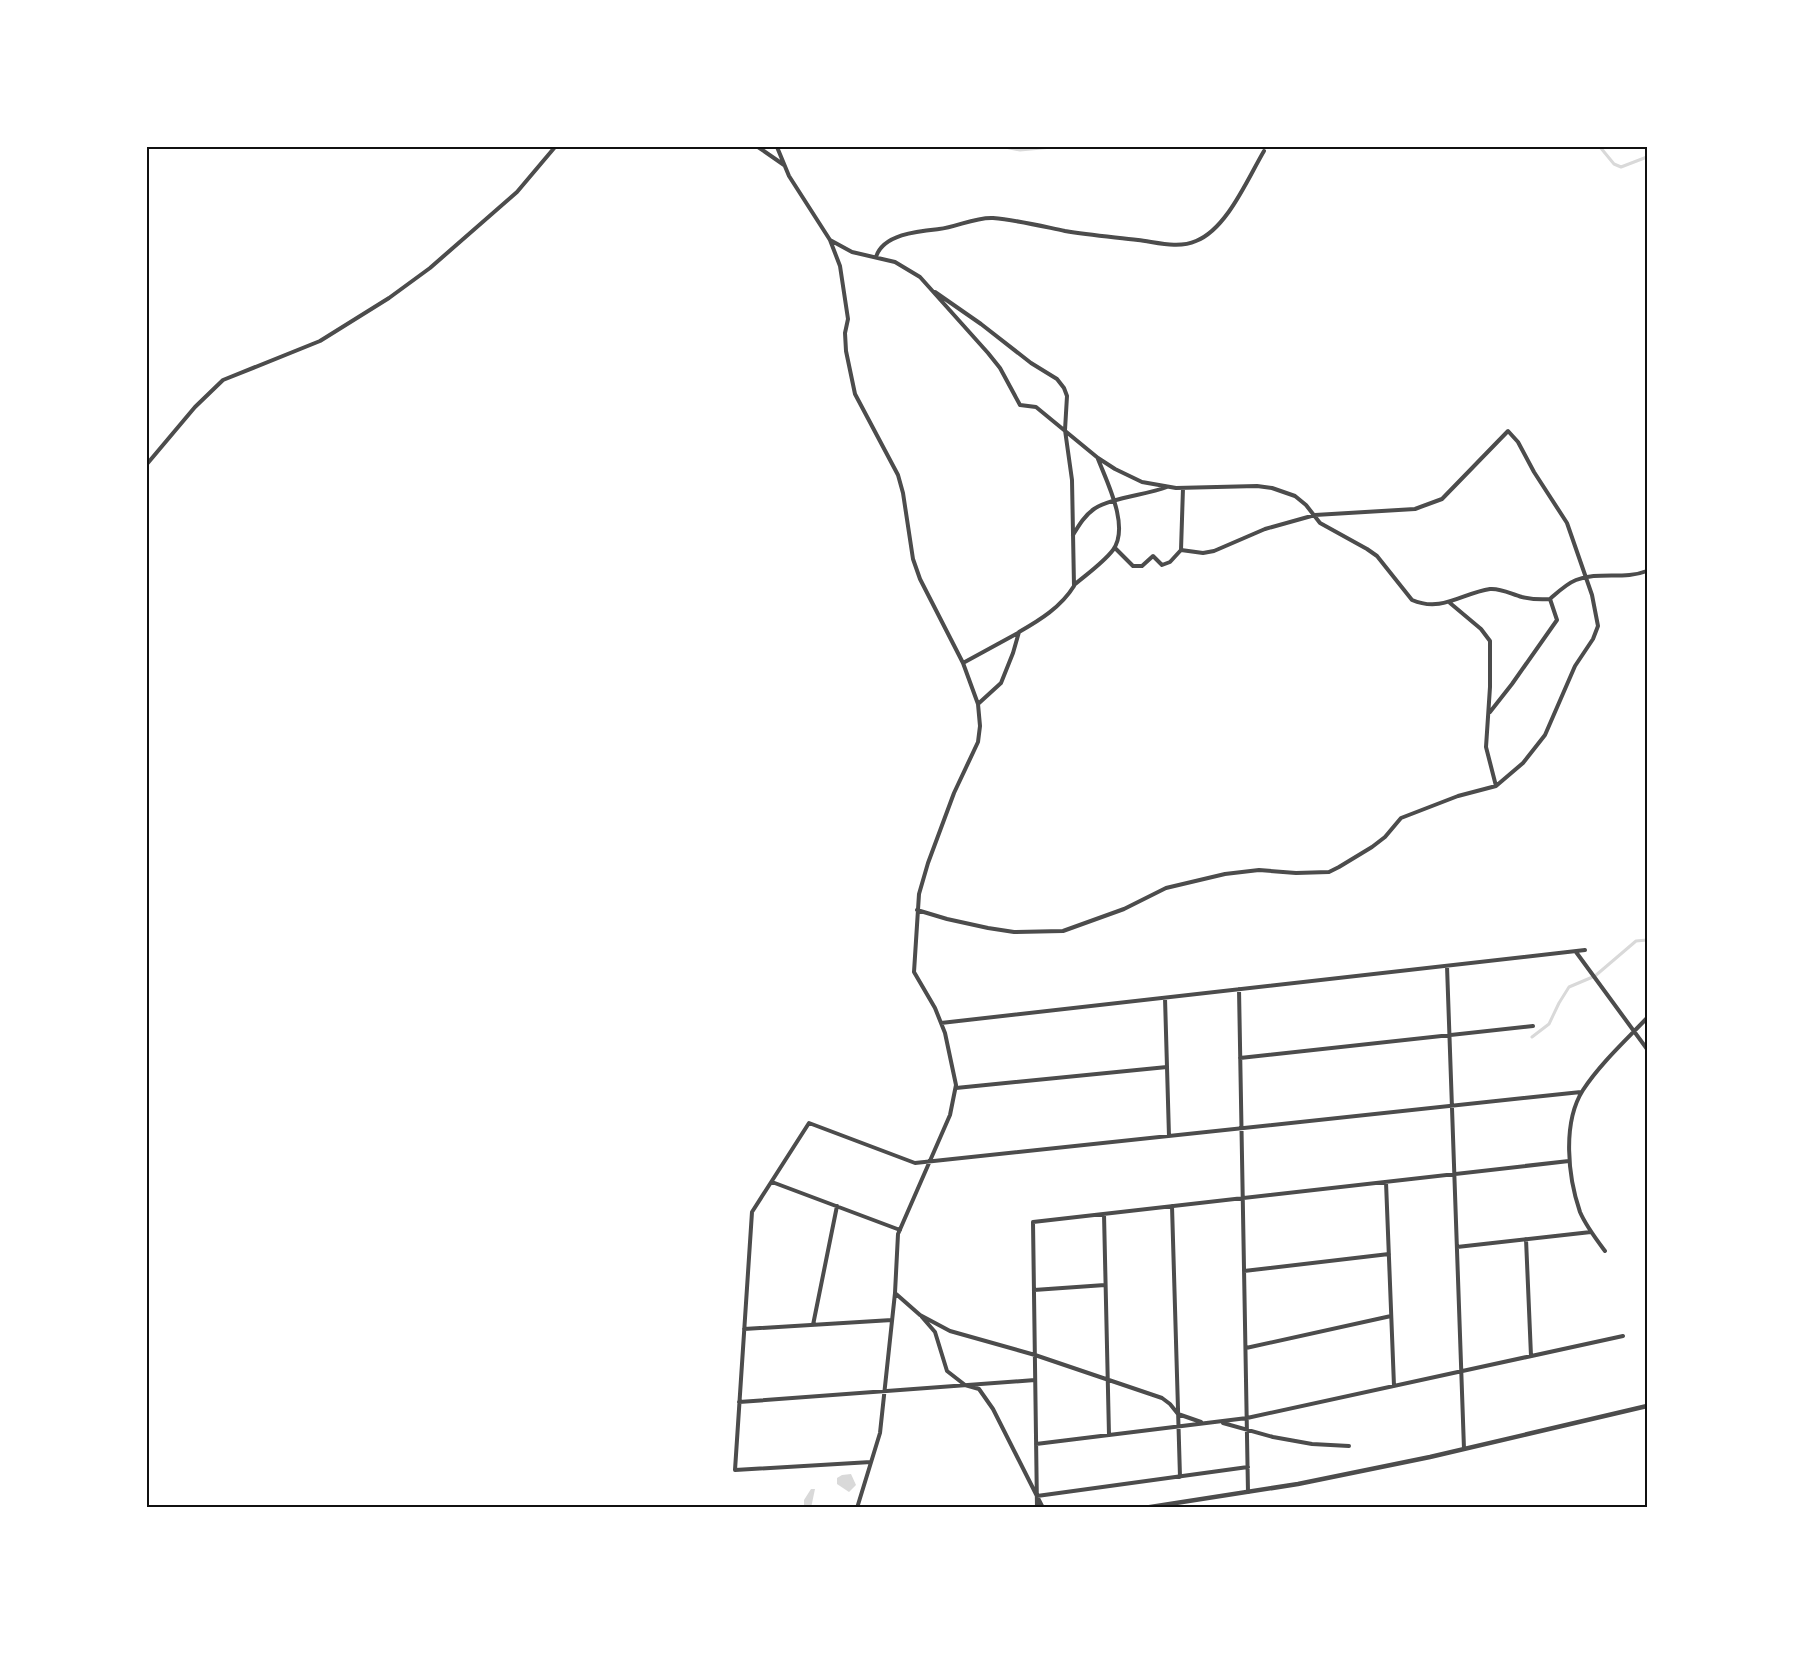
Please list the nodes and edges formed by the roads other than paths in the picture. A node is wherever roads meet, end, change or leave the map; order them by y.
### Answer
1 (555, 147) edge
2 (758, 147) edge
3 (777, 147) edge
4 (1264, 151) dead end
5 (784, 166) junction
6 (830, 240) junction
7 (876, 257) junction
8 (930, 289) junction
9 (1065, 430) junction
10 (1098, 458) junction
11 (147, 464) edge
12 (1168, 487) junction
13 (1183, 488) junction
14 (1115, 501) junction
15 (1315, 514) junction
16 (1073, 535) junction
17 (1115, 548) junction
18 (1181, 550) junction
19 (1647, 571) edge
20 (1585, 577) junction
21 (1074, 586) junction
22 (1550, 599) junction
23 (1450, 603) junction
24 (1019, 632) junction
25 (963, 663) junction
26 (978, 704) junction
27 (1489, 712) junction
28 (1496, 786) junction
29 (917, 910) junction
30 (1585, 950) dead end
31 (1576, 951) junction
32 (1447, 966) junction
33 (1239, 989) junction
34 (1165, 998) junction
35 (1647, 1018) edge
36 (941, 1023) junction
37 (1533, 1026) dead end
38 (1634, 1031) junction
39 (1449, 1035) junction
40 (1647, 1049) edge
41 (1240, 1058) junction
42 (1167, 1067) junction
43 (956, 1088) junction
44 (1581, 1092) junction
45 (1452, 1106) junction
46 (1241, 1129) junction
47 (1168, 1136) junction
48 (1569, 1161) junction
49 (931, 1162) junction
50 (1454, 1174) junction
51 (772, 1182) junction
52 (1386, 1182) junction
53 (1243, 1198) junction
54 (837, 1206) junction
55 (1172, 1206) junction
56 (1104, 1214) junction
57 (900, 1230) junction
58 (1591, 1232) junction
59 (1526, 1239) junction
60 (1457, 1247) junction
61 (1605, 1251) dead end
62 (1389, 1254) junction
63 (1244, 1271) junction
64 (1105, 1285) junction
65 (1034, 1290) junction
66 (895, 1293) junction
67 (920, 1315) junction
68 (1392, 1316) junction
69 (892, 1320) junction
70 (813, 1325) junction
71 (744, 1329) junction
72 (1623, 1336) dead end
73 (1246, 1348) junction
74 (1035, 1355) junction
75 (1531, 1356) junction
76 (1461, 1371) junction
77 (1107, 1379) junction
78 (1035, 1380) junction
79 (965, 1385) junction
80 (1394, 1386) junction
81 (885, 1391) junction
82 (739, 1401) junction
83 (1647, 1406) edge
84 (1178, 1414) junction
85 (1247, 1418) junction
86 (1211, 1422) junction
87 (1178, 1426) junction
88 (1247, 1429) junction
89 (1108, 1435) junction
90 (1036, 1444) junction
91 (1349, 1446) dead end
92 (1464, 1449) junction
93 (871, 1462) junction
94 (1248, 1467) junction
95 (1180, 1477) junction
96 (1248, 1492) junction
97 (1037, 1496) junction
98 (858, 1508) edge
99 (1037, 1508) edge
100 (1043, 1508) edge
101 (1144, 1508) edge

1 - 11 street
2 - 5 street
3 - 5 street
4 - 7 street
5 - 6 street
6 - 7 street
6 - 25 street
7 - 8 street
8 - 9 street
8 - 9 street
9 - 10 street
9 - 16 street
10 - 12 street
10 - 14 street
12 - 13 street
12 - 14 street
13 - 15 street
13 - 18 street
14 - 16 street
14 - 17 street
15 - 18 street
15 - 20 street
15 - 23 street
16 - 21 street
17 - 18 street
17 - 21 street
19 - 20 street
20 - 22 street
20 - 28 street
21 - 24 street
22 - 23 street
22 - 27 street
23 - 27 street
24 - 25 street
24 - 26 street
25 - 26 street
26 - 29 street
27 - 28 street
28 - 29 street
29 - 36 street
30 - 31 street
31 - 32 street
31 - 38 street
32 - 33 street
32 - 39 street
33 - 34 street
33 - 41 street
34 - 36 street
34 - 42 street
35 - 38 street
36 - 43 street
37 - 39 street
38 - 40 street
38 - 44 street
39 - 41 street
39 - 45 street
41 - 46 street
42 - 43 street
42 - 47 street
43 - 49 street
44 - 45 street
44 - 48 street
45 - 46 street
45 - 50 street
46 - 47 street
46 - 53 street
47 - 49 street
48 - 50 street
48 - 58 street
49 - 51 street
49 - 57 street
50 - 52 street
50 - 60 street
51 - 54 street
51 - 71 street
52 - 53 street
52 - 62 street
53 - 55 street
53 - 63 street
54 - 57 street
54 - 70 street
55 - 56 street
55 - 84 street
56 - 64 street
56 - 65 street
57 - 66 street
58 - 59 street
58 - 61 street
59 - 60 street
59 - 75 street
60 - 76 street
62 - 63 street
62 - 68 street
63 - 73 street
64 - 65 street
64 - 77 street
65 - 74 street
66 - 67 street
66 - 69 street
67 - 74 street
67 - 79 street
68 - 73 street
68 - 80 street
69 - 70 street
69 - 81 street
70 - 71 street
71 - 82 street
72 - 75 street
73 - 85 street
74 - 77 street
74 - 78 street
75 - 76 street
76 - 80 street
76 - 92 street
77 - 84 street
77 - 89 street
78 - 79 street
78 - 90 street
79 - 81 street
79 - 97 street
80 - 85 street
81 - 82 street
81 - 93 street
82 - 93 street
83 - 92 street
84 - 86 street
84 - 87 street
85 - 86 street
85 - 88 street
86 - 87 street
86 - 88 street
87 - 89 street
87 - 95 street
88 - 91 street
88 - 94 street
89 - 90 street
90 - 97 street
92 - 96 street
93 - 98 street
94 - 95 street
94 - 96 street
95 - 97 street
96 - 101 street
97 - 99 street
97 - 100 street

